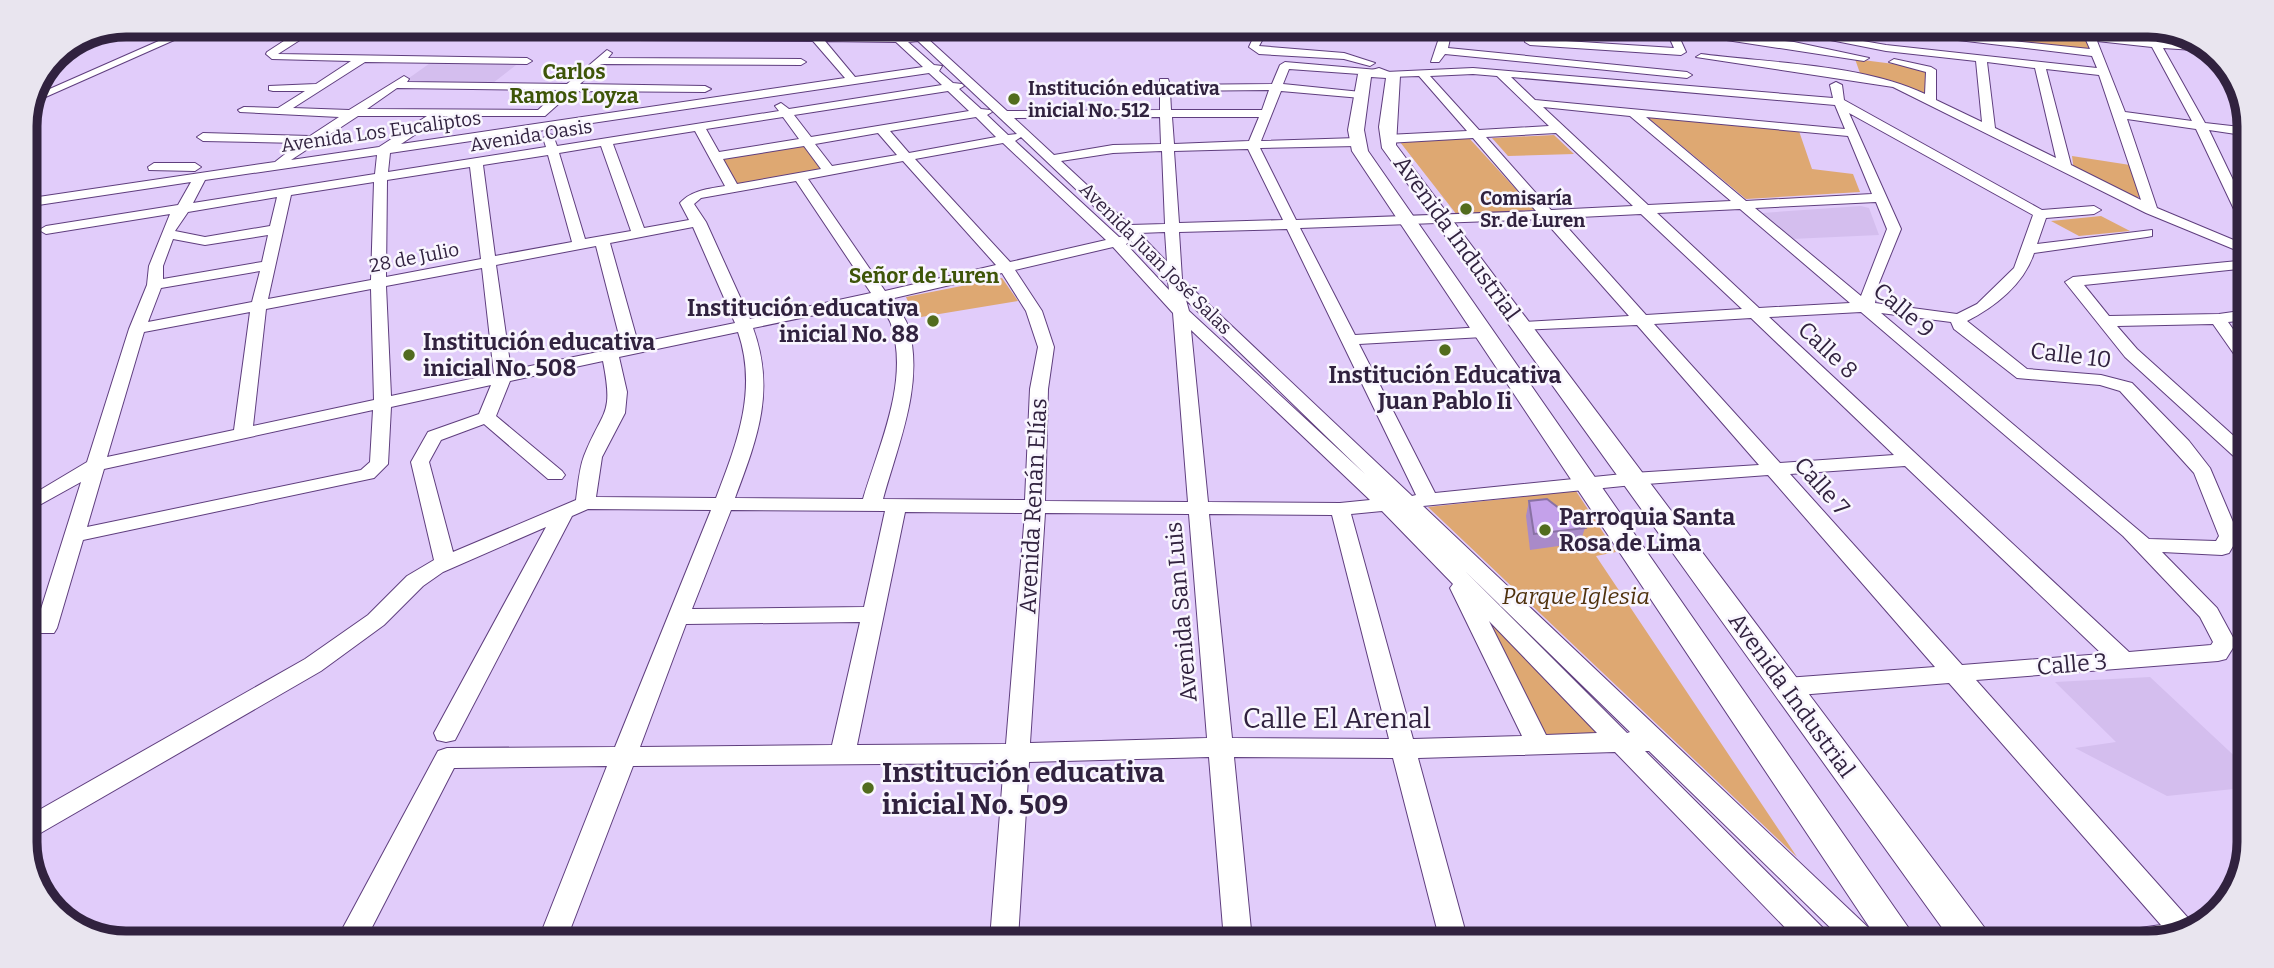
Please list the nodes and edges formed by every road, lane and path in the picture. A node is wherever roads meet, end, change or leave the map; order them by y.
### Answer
1 (176, 37) edge
2 (298, 37) edge
3 (462, 37) edge
4 (559, 37) edge
5 (624, 37) joint
6 (717, 37) junction
7 (852, 37) edge
8 (905, 37) edge
9 (908, 37) edge
10 (1259, 37) edge
11 (1326, 37) edge
12 (1445, 37) edge
13 (1529, 37) edge
14 (1674, 37) edge
15 (1723, 37) edge
16 (1742, 37) edge
17 (1823, 37) edge
18 (1943, 37) edge
19 (2090, 37) joint
20 (2153, 37) edge
21 (818, 39) junction
22 (1774, 42) junction
23 (2158, 44) junction
24 (2189, 47) edge
25 (1442, 51) junction
26 (1826, 52) junction
27 (2094, 53) junction
28 (1320, 54) junction
29 (1700, 57) dead end
30 (362, 59) junction
31 (1981, 59) junction
32 (431, 60) junction
33 (1725, 60) junction
34 (527, 61) junction
35 (599, 61) junction
36 (694, 61) junction
37 (2040, 65) junction
38 (951, 66) junction
39 (1777, 66) junction
40 (516, 69) dead end
41 (931, 69) junction
42 (1628, 69) junction
43 (1426, 70) junction
44 (1381, 72) junction
45 (2102, 72) junction
46 (1501, 74) junction
47 (716, 75) junction
48 (1687, 75) dead end
49 (505, 78) dead end
50 (1833, 79) junction
51 (789, 80) junction
52 (853, 81) junction
53 (1628, 83) junction
54 (970, 84) junction
55 (396, 85) junction
56 (494, 86) junction
57 (569, 87) junction
58 (950, 87) junction
59 (1276, 87) junction
60 (273, 88) dead end
61 (316, 88) junction
62 (1361, 94) junction
63 (43, 96) edge
64 (1930, 101) junction
65 (1839, 102) junction
66 (1533, 103) junction
67 (691, 106) junction
68 (243, 110) dead end
69 (279, 112) junction
70 (1000, 112) junction
71 (1633, 112) junction
72 (354, 113) junction
73 (440, 113) junction
74 (785, 113) junction
75 (978, 113) junction
76 (1266, 113) junction
77 (1167, 114) junction
78 (2120, 115) junction
79 (543, 120) junction
80 (2201, 126) junction
81 (699, 127) junction
82 (882, 130) junction
83 (1560, 130) junction
84 (2237, 130) edge
85 (1989, 131) junction
86 (1852, 133) junction
87 (1476, 134) junction
88 (1025, 135) junction
89 (204, 136) dead end
90 (1006, 139) junction
91 (1387, 139) junction
92 (314, 140) junction
93 (808, 141) junction
94 (606, 142) junction
95 (1357, 142) junction
96 (1253, 147) junction
97 (1170, 148) junction
98 (384, 149) junction
99 (554, 150) junction
100 (714, 157) junction
101 (908, 158) junction
102 (1051, 159) junction
103 (476, 163) junction
104 (274, 166) junction
105 (154, 167) dead end
106 (254, 169) junction
107 (2065, 169) junction
108 (830, 172) junction
109 (201, 176) junction
110 (801, 177) junction
111 (379, 178) junction
112 (733, 189) junction
113 (285, 194) junction
114 (1882, 198) junction
115 (37, 201) edge
116 (2237, 201) edge
117 (1742, 204) junction
118 (1643, 207) junction
119 (2095, 209) dead end
120 (182, 210) junction
121 (2151, 210) junction
122 (1547, 214) junction
123 (2040, 214) junction
124 (1442, 218) junction
125 (1407, 221) junction
126 (699, 222) junction
127 (1290, 225) junction
128 (1172, 226) junction
129 (46, 230) dead end
130 (274, 230) junction
131 (2147, 233) dead end
132 (167, 234) junction
133 (639, 234) junction
134 (1126, 236) junction
135 (602, 241) junction
136 (580, 245) junction
137 (2237, 246) edge
138 (2030, 249) junction
139 (489, 262) junction
140 (268, 265) junction
141 (2237, 265) edge
142 (1006, 267) junction
143 (1175, 280) junction
144 (378, 284) junction
145 (155, 285) junction
146 (881, 296) junction
147 (259, 306) junction
148 (1866, 307) junction
149 (1181, 312) junction
150 (1754, 312) junction
151 (2237, 316) edge
152 (1958, 319) junction
153 (2219, 319) junction
154 (1641, 320) junction
155 (2105, 321) junction
156 (743, 326) junction
157 (1522, 327) junction
158 (137, 330) junction
159 (1483, 332) junction
160 (1351, 340) junction
161 (2237, 348) edge
162 (631, 349) junction
163 (610, 354) junction
164 (503, 376) junction
165 (1294, 394) junction
166 (1274, 401) junction
167 (385, 404) junction
168 (487, 417) junction
169 (243, 433) junction
170 (2237, 449) edge
171 (1910, 460) junction
172 (95, 465) junction
173 (1775, 471) junction
174 (555, 475) dead end
175 (1633, 478) junction
176 (1587, 483) junction
177 (37, 500) edge
178 (1408, 501) junction
179 (723, 505) junction
180 (871, 506) junction
181 (896, 506) junction
182 (574, 508) junction
183 (1035, 508) junction
184 (1198, 508) junction
185 (1340, 509) junction
186 (73, 536) junction
187 (2144, 545) junction
188 (445, 563) junction
189 (1453, 572) junction
190 (873, 614) junction
191 (678, 617) junction
192 (46, 628) dead end
193 (2123, 660) junction
194 (1956, 674) junction
195 (1786, 687) junction
196 (1657, 741) junction
197 (1621, 743) junction
198 (447, 746) junction
199 (1219, 747) junction
200 (1540, 747) junction
201 (1405, 749) junction
202 (844, 752) junction
203 (1017, 753) junction
204 (624, 757) junction
205 (37, 824) edge
206 (2179, 925) edge
207 (355, 931) edge
208 (556, 931) edge
209 (1005, 931) edge
210 (1237, 931) edge
211 (1451, 931) edge
212 (1807, 931) edge
213 (1853, 931) edge
214 (1893, 931) edge
215 (1965, 931) edge

1 - 63 street
2 - 30 street
3 - 32 street
4 - 34 street
5 - 6 street
5 - 35 street
6 - 21 street
6 - 36 street
7 - 21 street
8 - 41 street, Avenida Juan José Salas
9 - 38 street, Avenida Juan José Salas
10 - 28 street
11 - 28 street
12 - 25 street
13 - 14 street
15 - 33 street
16 - 22 street
17 - 31 street
18 - 27 street
19 - 23 street
19 - 27 street
20 - 23 street
21 - 51 street
21 - 52 street
22 - 26 street
22 - 39 street
23 - 24 street
23 - 80 street
25 - 42 street
25 - 43 street
26 - 50 street
26 - 64 street
27 - 45 street
28 - 44 street
29 - 33 street
30 - 32 street
30 - 61 street
31 - 37 street
31 - 85 street
32 - 34 street
32 - 55 street
33 - 39 street
34 - 40 street
35 - 36 street
35 - 57 street
36 - 47 street
37 - 45 street
37 - 107 street
38 - 41 street, Avenida Los Eucaliptos
38 - 54 street, Avenida Juan José Salas
39 - 50 street
41 - 52 street, Avenida Los Eucaliptos
41 - 58 street, Avenida Juan José Salas
42 - 48 street
42 - 53 street
43 - 44 street
43 - 46 street
43 - 87 street, Calle 7
44 - 59 street
44 - 62 street
44 - 91 street, Avenida Industrial
45 - 78 street
46 - 53 street
46 - 66 street, Calle 8
47 - 51 street
47 - 57 street
47 - 67 street
49 - 56 street
50 - 64 street
50 - 65 street
51 - 52 street, Avenida Los Eucaliptos
51 - 67 street, Avenida Los Eucaliptos
51 - 74 street
53 - 65 street
54 - 58 street, Avenida Oasis
54 - 70 street, Avenida Juan José Salas
55 - 56 street
55 - 72 street
56 - 57 street
57 - 79 street
58 - 74 street, Avenida Oasis
58 - 75 street, Avenida Juan José Salas
59 - 62 street
59 - 76 street
59 - 77 street, Avenida San Luis
60 - 61 street
61 - 69 street
62 - 95 street
64 - 85 street
65 - 86 street
65 - 123 street
66 - 71 street
66 - 83 street, Calle 8
67 - 79 street, Avenida Los Eucaliptos
68 - 69 street
69 - 72 street
70 - 75 street
70 - 77 street
70 - 88 street, Avenida Juan José Salas
71 - 86 street
71 - 117 street, Calle 9
72 - 73 street
72 - 92 street
73 - 79 street
73 - 98 street
74 - 81 street, Avenida Oasis
74 - 93 street
75 - 82 street
75 - 90 street, Avenida Juan José Salas
76 - 77 street
76 - 96 street
77 - 97 street, Avenida San Luis
78 - 80 street
78 - 121 street
79 - 98 street, Avenida Los Eucaliptos
79 - 99 street
80 - 84 street
80 - 116 street
81 - 94 street, Avenida Oasis
81 - 100 street
82 - 93 street
82 - 101 street, Avenida Renán Elías
83 - 87 street
83 - 118 street, Calle 8
85 - 107 street
86 - 114 street
87 - 91 street
87 - 122 street, Calle 7
88 - 90 street
88 - 102 street, Avenida Juan José Salas
89 - 92 street
90 - 101 street
90 - 134 street, Avenida Juan José Salas
91 - 124 street, Avenida Industrial
92 - 104 street
93 - 100 street
93 - 108 street
94 - 99 street, Avenida Oasis
94 - 133 street
95 - 96 street
95 - 125 street, Avenida Industrial
96 - 97 street
96 - 127 street
97 - 102 street
97 - 128 street, Avenida San Luis
98 - 104 street, Avenida Los Eucaliptos
98 - 111 street
99 - 103 street, Avenida Oasis
99 - 136 street
100 - 112 street
101 - 108 street
101 - 142 street, Avenida Renán Elías
102 - 134 street, Avenida Juan José Salas
103 - 111 street, Avenida Oasis
103 - 139 street
104 - 106 street, Avenida Los Eucaliptos
105 - 106 street
106 - 109 street, Avenida Los Eucaliptos
107 - 121 street
108 - 110 street
109 - 115 street, Avenida Los Eucaliptos
109 - 120 street
110 - 112 street
110 - 146 street
111 - 113 street, Avenida Oasis
111 - 144 street
112 - 126 street
113 - 120 street, Avenida Oasis
113 - 130 street
114 - 117 street
114 - 148 street
117 - 118 street
117 - 148 street, Calle 9
118 - 122 street
118 - 150 street, Calle 8
119 - 123 street
120 - 129 street, Avenida Oasis
120 - 132 street
121 - 137 street
122 - 124 street
122 - 154 street, Calle 7
123 - 138 street
124 - 125 street
124 - 157 street, Avenida Industrial
125 - 127 street
125 - 159 street, Avenida Industrial
126 - 133 street, 28 de Julio
126 - 156 street
127 - 128 street
127 - 160 street
128 - 134 street
128 - 143 street, Avenida San Luis
130 - 132 street
130 - 140 street
131 - 138 street
132 - 145 street
133 - 135 street, 28 de Julio
134 - 142 street
134 - 143 street, Avenida Juan José Salas
134 - 149 street, Avenida Juan José Salas
135 - 136 street, 28 de Julio
135 - 162 street
136 - 139 street, 28 de Julio
138 - 152 street
139 - 144 street, 28 de Julio
139 - 164 street
140 - 145 street
140 - 147 street
141 - 155 street
142 - 146 street
142 - 183 street, Avenida Renán Elías
143 - 149 street, Avenida San Luis
143 - 165 street, Avenida Juan José Salas
144 - 147 street, 28 de Julio
144 - 167 street
145 - 158 street
146 - 156 street
146 - 180 street
147 - 158 street, 28 de Julio
147 - 169 street
148 - 150 street
148 - 152 street
148 - 187 street, Calle 9
149 - 166 street, Avenida Juan José Salas
149 - 184 street, Avenida San Luis
150 - 154 street
150 - 171 street, Calle 8
151 - 153 street
152 - 187 street, Calle 10
153 - 155 street
153 - 161 street
154 - 157 street
154 - 173 street, Calle 7
155 - 170 street
156 - 162 street
156 - 179 street
157 - 175 street, Avenida Industrial
158 - 172 street
159 - 160 street
159 - 176 street, Avenida Industrial
160 - 178 street
162 - 163 street
163 - 164 street
163 - 182 street
164 - 167 street
164 - 168 street
165 - 166 street
165 - 178 street, Avenida Juan José Salas
166 - 178 street, Avenida Juan José Salas
167 - 169 street
167 - 186 street
168 - 174 street
168 - 188 street
169 - 172 street
171 - 173 street
171 - 193 street, Calle 8
172 - 177 street
172 - 186 street
173 - 175 street
173 - 194 street, Calle 7
175 - 176 street
175 - 195 street, Avenida Industrial
176 - 178 street
176 - 214 street, Avenida Industrial
178 - 185 street
178 - 189 street
178 - 196 street
179 - 180 street
179 - 182 street
179 - 191 street
180 - 181 street
181 - 183 street
181 - 190 street
182 - 188 street
182 - 198 street
183 - 184 street
183 - 203 street, Avenida Renán Elías
184 - 185 street
184 - 199 street, Avenida San Luis
185 - 201 street
186 - 192 street
187 - 193 street, Calle 3
188 - 205 street
189 - 197 street
189 - 200 street
190 - 191 street
190 - 202 street
191 - 204 street
193 - 194 street, Calle 3
194 - 195 street, Calle 3
194 - 206 street, Calle 7
195 - 215 street, Avenida Industrial
196 - 197 street, Calle El Arenal
196 - 213 street
197 - 200 street, Calle El Arenal
197 - 212 street
198 - 204 street, Calle El Arenal
198 - 207 street
199 - 201 street, Calle El Arenal
199 - 203 street, Calle El Arenal
199 - 210 street, Avenida San Luis
200 - 201 street, Calle El Arenal
201 - 211 street
202 - 203 street, Calle El Arenal
202 - 204 street, Calle El Arenal
203 - 209 street, Avenida Renán Elías
204 - 208 street

